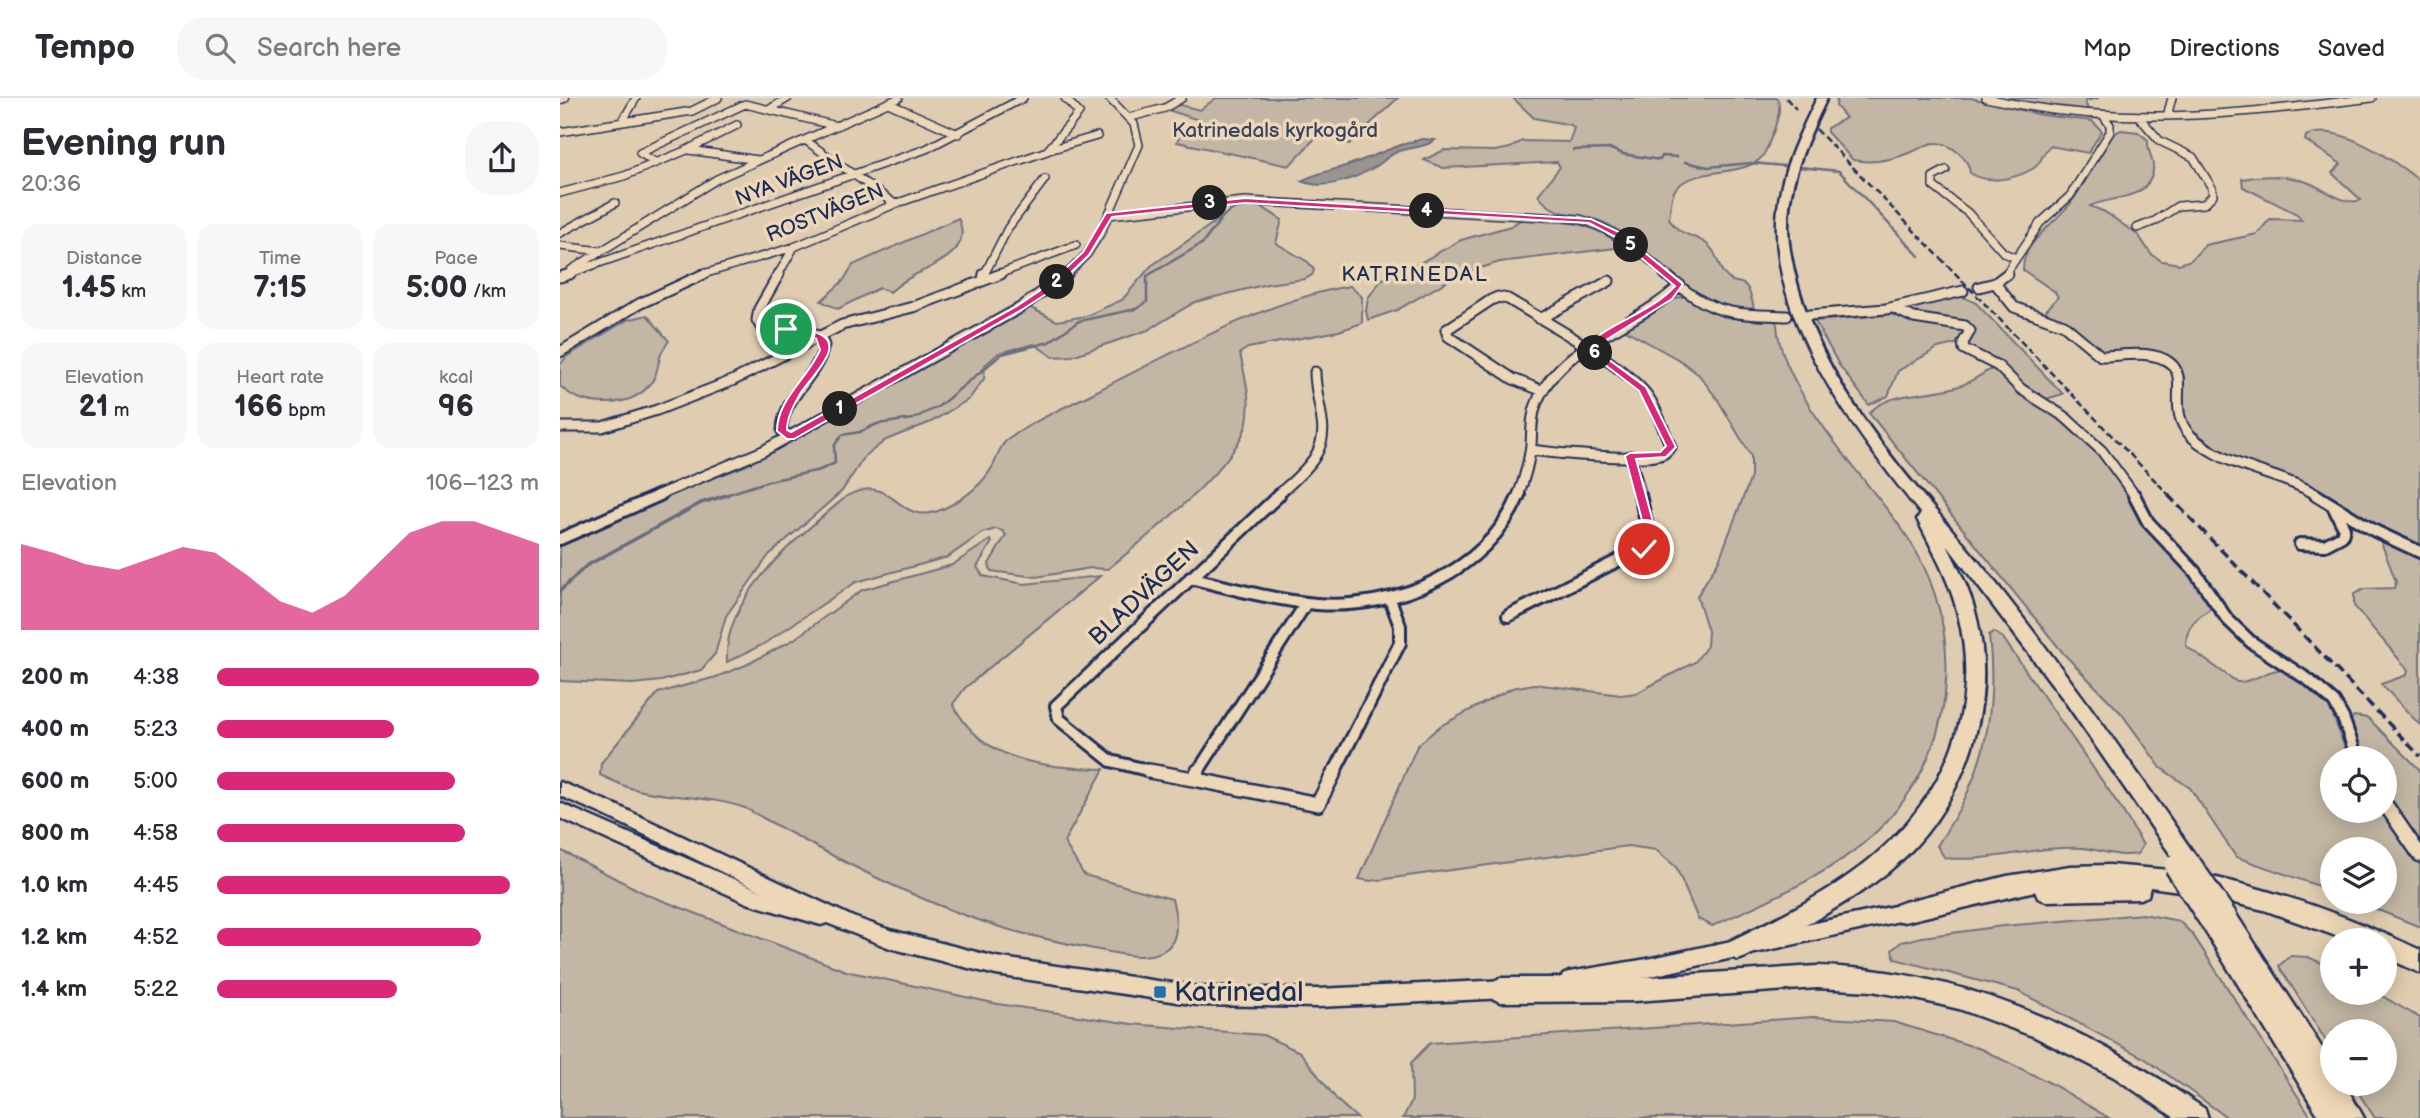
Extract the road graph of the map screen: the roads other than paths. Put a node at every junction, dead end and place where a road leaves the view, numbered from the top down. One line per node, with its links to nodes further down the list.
1 (636, 98): 22 (street)
2 (718, 98): 22 (street)
3 (788, 98): 17 (street)
4 (899, 98): 14 (street)
5 (1023, 98): 26 (street, NYA VÄGEN)
6 (1065, 98): 30 (street)
7 (1109, 98): 19 (street)
8 (1182, 98): 19 (street)
9 (1815, 98): 68 (highway)
10 (1822, 98): 82 (highway)
11 (1986, 98): 21 (street)
12 (2172, 98): 18 (street)
13 (2372, 98): 16 (street)
14 (888, 103): 24 (street); 26 (street)
15 (2273, 103): 16 (street)
16 (2280, 107): 18 (street)
17 (770, 109): 24 (street); 32 (street)
18 (2167, 116): 20 (street)
19 (1131, 117): 39 (street)
20 (2139, 117): 21 (street); 40 (street)
21 (2105, 118): 46 (street)
22 (622, 122): 25 (street)
23 (737, 125): 29 (street)
24 (837, 126): 28 (street)
25 (560, 132)
26 (958, 134): 34 (street, NYA VÄGEN)
27 (1097, 135): 30 (street, ROSTVÄGEN)
28 (805, 140): 31 (street); 34 (street)
29 (687, 150): 31 (street); 32 (street)
30 (1047, 151): 38 (street, ROSTVÄGEN)
31 (758, 160): 45 (street)
32 (655, 162): 36 (street)
33 (1946, 170): 46 (street)
34 (856, 174): 38 (street); 47 (street, NYA VÄGEN)
35 (1045, 179): 48 (street)
36 (560, 193)
37 (615, 204): 41 (street)
38 (895, 204): 44 (street, ROSTVÄGEN)
39 (1109, 215): 51 (street); 64 (street)
40 (2137, 228)
41 (560, 233)
42 (560, 246): 45 (street)
43 (1076, 246): 48 (street)
44 (794, 247): 58 (street); 60 (street, ROSTVÄGEN)
45 (601, 251): 47 (street)
46 (2016, 258): 50 (street)
47 (560, 277)
48 (983, 280): 58 (street)
49 (1608, 281): 57 (street)
50 (1995, 282): 52 (street); 67 (street)
51 (1680, 285): 56 (street); 59 (street)
52 (1979, 288)
53 (1963, 291): 54 (street)
54 (1893, 308): 55 (street); 76 (street)
55 (1809, 315)
56 (1787, 316)
57 (1540, 319): 59 (street); 62 (street)
58 (819, 336): 63 (street); 64 (street)
59 (1587, 348): 62 (street); 66 (street)
60 (560, 352)
61 (1315, 372): 72 (street, BLADVÄGEN)
62 (1542, 391): 65 (street)
63 (560, 427)
64 (790, 436): 69 (street)
65 (1531, 450): 66 (street); 73 (street)
66 (1630, 456): 75 (street)
67 (2332, 505): 70 (street); 71 (street)
68 (1925, 519): 82 (highway); 87 (highway)
69 (560, 539)
70 (2300, 544)
71 (2420, 552)
72 (1190, 578): 74 (street); 77 (street, BLADVÄGEN)
73 (1390, 599): 74 (street); 77 (street)
74 (1305, 604): 77 (street)
75 (1508, 616)
76 (2353, 746)
77 (1193, 779)
78 (560, 789): 84 (main road)
79 (560, 810): 84 (main road)
80 (2397, 821): 81 (street)
81 (2420, 855)
82 (2183, 866): 94 (highway, bridge)
83 (1904, 912): 85 (highway); 86 (highway); 87 (main road)
84 (849, 924): 92 (main road)
85 (2343, 928)
86 (2320, 931)
87 (1738, 949): 92 (main road)
88 (2397, 951): 89 (highway)
89 (2420, 962)
90 (2397, 963): 91 (highway)
91 (2420, 974)
92 (1500, 990): 93 (highway)
93 (2196, 1118)
94 (2347, 1118)

